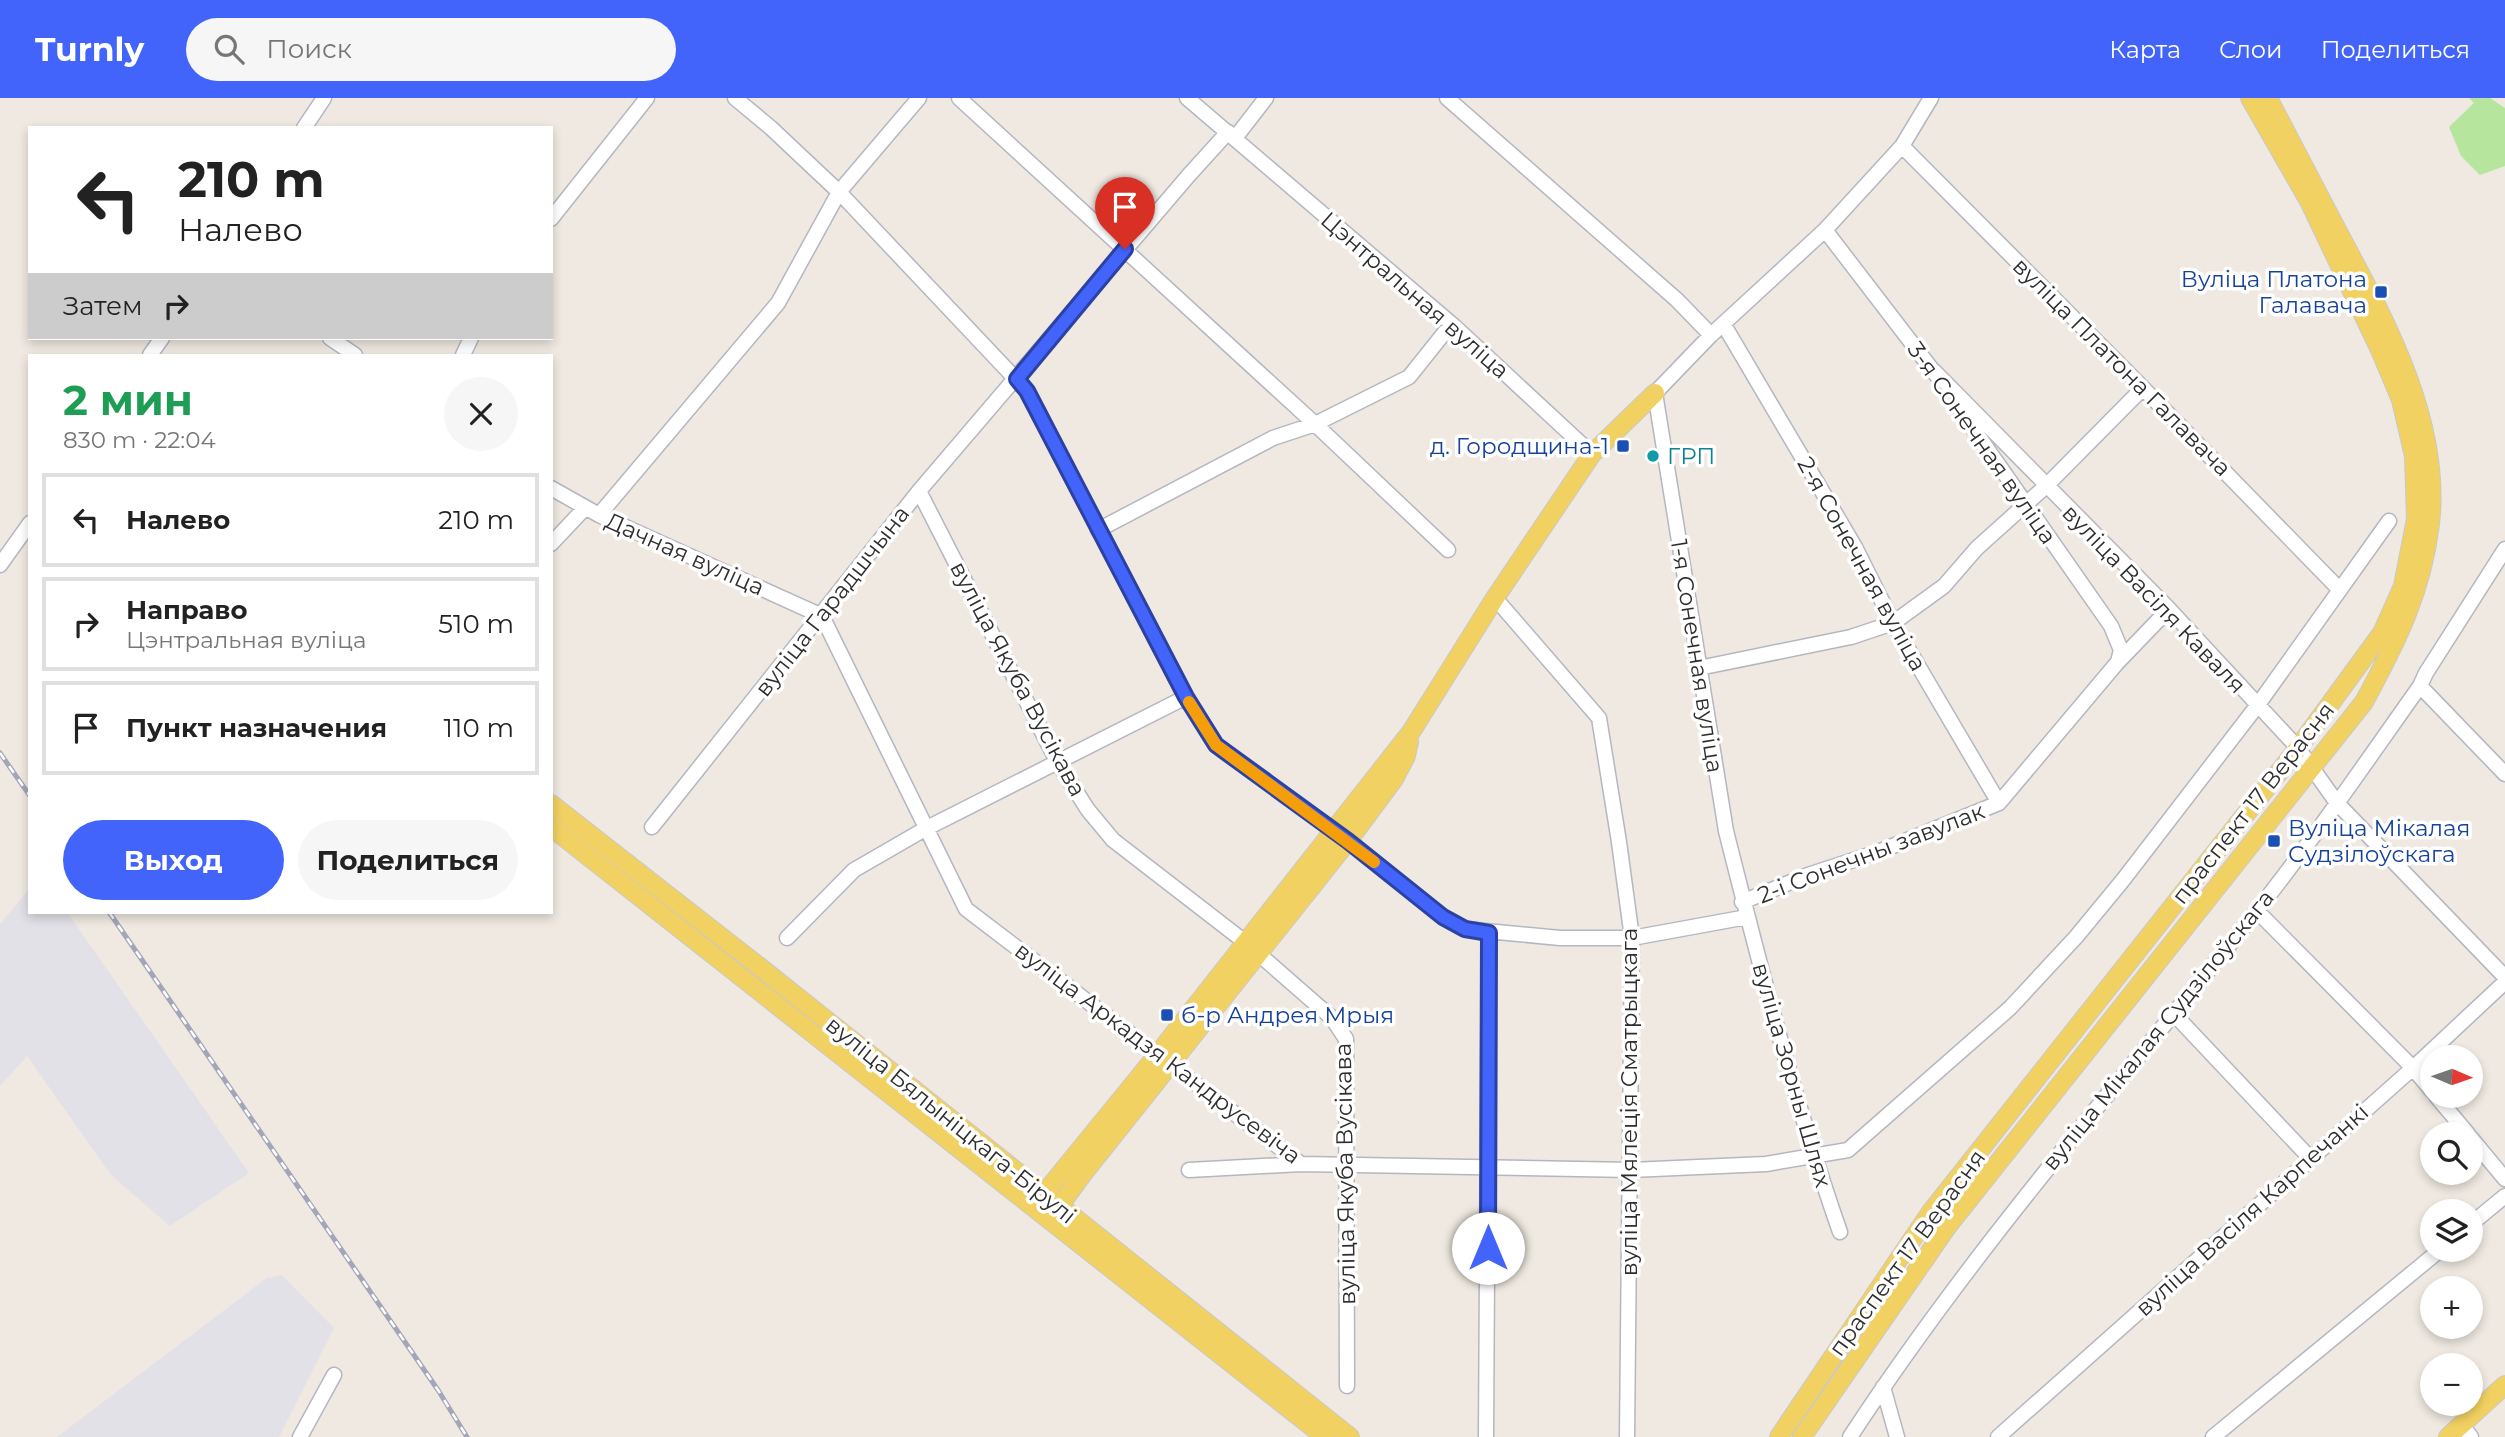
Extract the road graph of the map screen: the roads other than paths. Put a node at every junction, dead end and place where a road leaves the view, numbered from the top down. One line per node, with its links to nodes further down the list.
1 (324, 98): 12 (street)
2 (647, 98): 16 (street)
3 (735, 98): 15 (street)
4 (919, 98): 15 (street)
5 (959, 98): 18 (street)
6 (1187, 98): 13 (street, Цэнтральная вуліца)
7 (1266, 98): 13 (street)
8 (1447, 98): 21 (street)
9 (1931, 98): 14 (street)
10 (2250, 98): 53 (main road, праспект 17 Верасня)
11 (2268, 98): 55 (main road, праспект 17 Верасня)
12 (311, 125)
13 (1231, 135): 18 (street); 20 (street, Цэнтральная вуліца)
14 (1902, 146): 17 (street); 26 (street, вуліца Платона Галавача)
15 (839, 192): 25 (street); 35 (street)
16 (553, 216)
17 (1825, 230): 19 (street); 24 (street, 3-я Сонечная вуліца)
18 (1125, 249): 25 (street); 28 (street)
19 (1724, 325): 21 (street); 47 (street, 2-я Сонечная вуліца)
20 (1454, 326): 28 (street); 29 (street, Цэнтральная вуліца)
21 (1711, 335): 27 (street)
22 (333, 340): 23 (street)
23 (354, 354)
24 (1933, 370): 30 (street, вуліца Васіля Каваля); 33 (street, 3-я Сонечная вуліца)
25 (1017, 379): 32 (street, вуліца Гарадшчына); 38 (street)
26 (2143, 388): 30 (street); 43 (street, вуліца Платона Галавача)
27 (1655, 393): 29 (main road); 49 (street, 1-я Сонечная вуліца)
28 (1315, 424): 38 (street); 41 (street)
29 (1592, 454): 44 (main road)
30 (2046, 486): 33 (street); 45 (street, вуліца Васіля Каваля)
31 (553, 489): 34 (street, Дачная вуліца)
32 (919, 491): 46 (street, вуліца Гарадшчына); 54 (street, вуліца Якуба Вусікава)
33 (2025, 505): 47 (street); 48 (street, 3-я Сонечная вуліца)
34 (585, 508): 35 (street, Дачная вуліца); 39 (street)
35 (599, 515): 46 (street, Дачная вуліца)
36 (2389, 522): 43 (street)
37 (28, 526): 42 (street)
38 (1098, 530): 51 (street)
39 (553, 542)
40 (2505, 549): 50 (street, вуліца Мікалая Судзілоўскага)
41 (1448, 550)
42 (0, 565)
43 (2340, 590): 52 (street)
44 (1495, 598): 63 (main road); 69 (street, вуліца Мялеція Сматрыцкага)
45 (2169, 609): 48 (street); 52 (street, вуліца Васіля Каваля)
46 (822, 615): 60 (street, вуліца Гарадшчына); 62 (street, вуліца Аркадзя Кандрусевіча)
47 (1893, 623): 49 (street); 57 (street, 2-я Сонечная вуліца)
48 (2117, 663): 57 (street)
49 (1699, 668): 64 (street, 1-я Сонечная вуліца)
50 (2420, 687): 56 (street); 58 (street, вуліца Мікалая Судзілоўскага)
51 (1186, 697): 54 (street); 63 (street)
52 (2257, 706): 53 (street, вуліца Васіля Каваля); 80 (street)
53 (2298, 748): 55 (street, вуліца Васіля Каваля); 104 (main road, праспект 17 Верасня)
54 (1058, 762): 62 (street); 70 (street, вуліца Якуба Вусікава)
55 (2313, 769): 58 (street, вуліца Васіля Каваля); 105 (main road, праспект 17 Верасня)
56 (2505, 774)
57 (1999, 803): 64 (street, 2-і Сонечны завулак)
58 (2337, 803): 65 (street, вуліца Мікалая Судзілоўскага); 71 (street, вуліца Васіля Каваля)
59 (553, 806): 89 (main road, вуліца Бялыніцкага-Бірулі)
60 (652, 827)
61 (553, 829): 89 (main road, вуліца Бялыніцкага-Бірулі)
62 (925, 829): 68 (street); 74 (street, вуліца Аркадзя Кандрусевіча)
63 (1341, 836): 67 (street); 70 (main road)
64 (1742, 902): 66 (street, 1-я Сонечная вуліца)
65 (2257, 911): 73 (street, вуліца Мікалая Судзілоўскага); 75 (street)
66 (1747, 918): 69 (street); 80 (street, вуліца Зорны Шлях)
67 (1489, 933): 69 (street); 84 (street)
68 (787, 938)
69 (1632, 938): 86 (street, вуліца Мялеція Сматрыцкага)
70 (1251, 948): 74 (main road); 83 (street, вуліца Якуба Вусікава)
71 (2505, 976)
72 (2505, 982): 75 (street, вуліца Васіля Карпечанкі)
73 (2173, 1013): 81 (street); 97 (street, вуліца Мікалая Судзілоўскага)
74 (1165, 1059): 82 (street, вуліца Аркадзя Кандрусевіча); 89 (main road); 90 (main road)
75 (2413, 1068): 76 (street); 81 (street, вуліца Васіля Карпечанкі)
76 (2420, 1076)
77 (2446, 1108): 78 (street)
78 (2457, 1122)
79 (2483, 1153): 87 (street)
80 (1814, 1157): 86 (street, вуліца Аркадзя Кандрусевіча); 92 (street, вуліца Зорны Шлях)
81 (2310, 1158): 108 (street, вуліца Васіля Карпечанкі)
82 (1301, 1164): 83 (street, вуліца Аркадзя Кандрусевіча); 85 (street)
83 (1348, 1165): 84 (street, вуліца Аркадзя Кандрусевіча); 96 (street, вуліца Якуба Вусікава)
84 (1488, 1167): 86 (street, вуліца Аркадзя Кандрусевіча); 102 (street)
85 (1189, 1170)
86 (1631, 1170): 103 (street, вуліца Мялеція Сматрыцкага)
87 (2505, 1179)
88 (2505, 1196): 91 (street)
89 (1039, 1200): 90 (main road, вуліца Бялыніцкага-Бірулі)
90 (1055, 1213): 100 (main road, вуліца Бялыніцкага-Бірулі); 101 (main road, вуліца Бялыніцкага-Бірулі)
91 (2483, 1214)
92 (1840, 1232)
93 (2425, 1262): 109 (street)
94 (334, 1375): 99 (street)
95 (2505, 1385): 98 (main road)
96 (1348, 1386)
97 (1883, 1387): 106 (street, вуліца Мікалая Судзілоўскага); 107 (street)
98 (2460, 1433)
99 (300, 1437)
100 (1325, 1437)
101 (1350, 1437)
102 (1486, 1437)
103 (1627, 1437)
104 (1779, 1437)
105 (1802, 1437)
106 (1850, 1437)
107 (1897, 1437)
108 (1998, 1437)
109 (2213, 1437)

